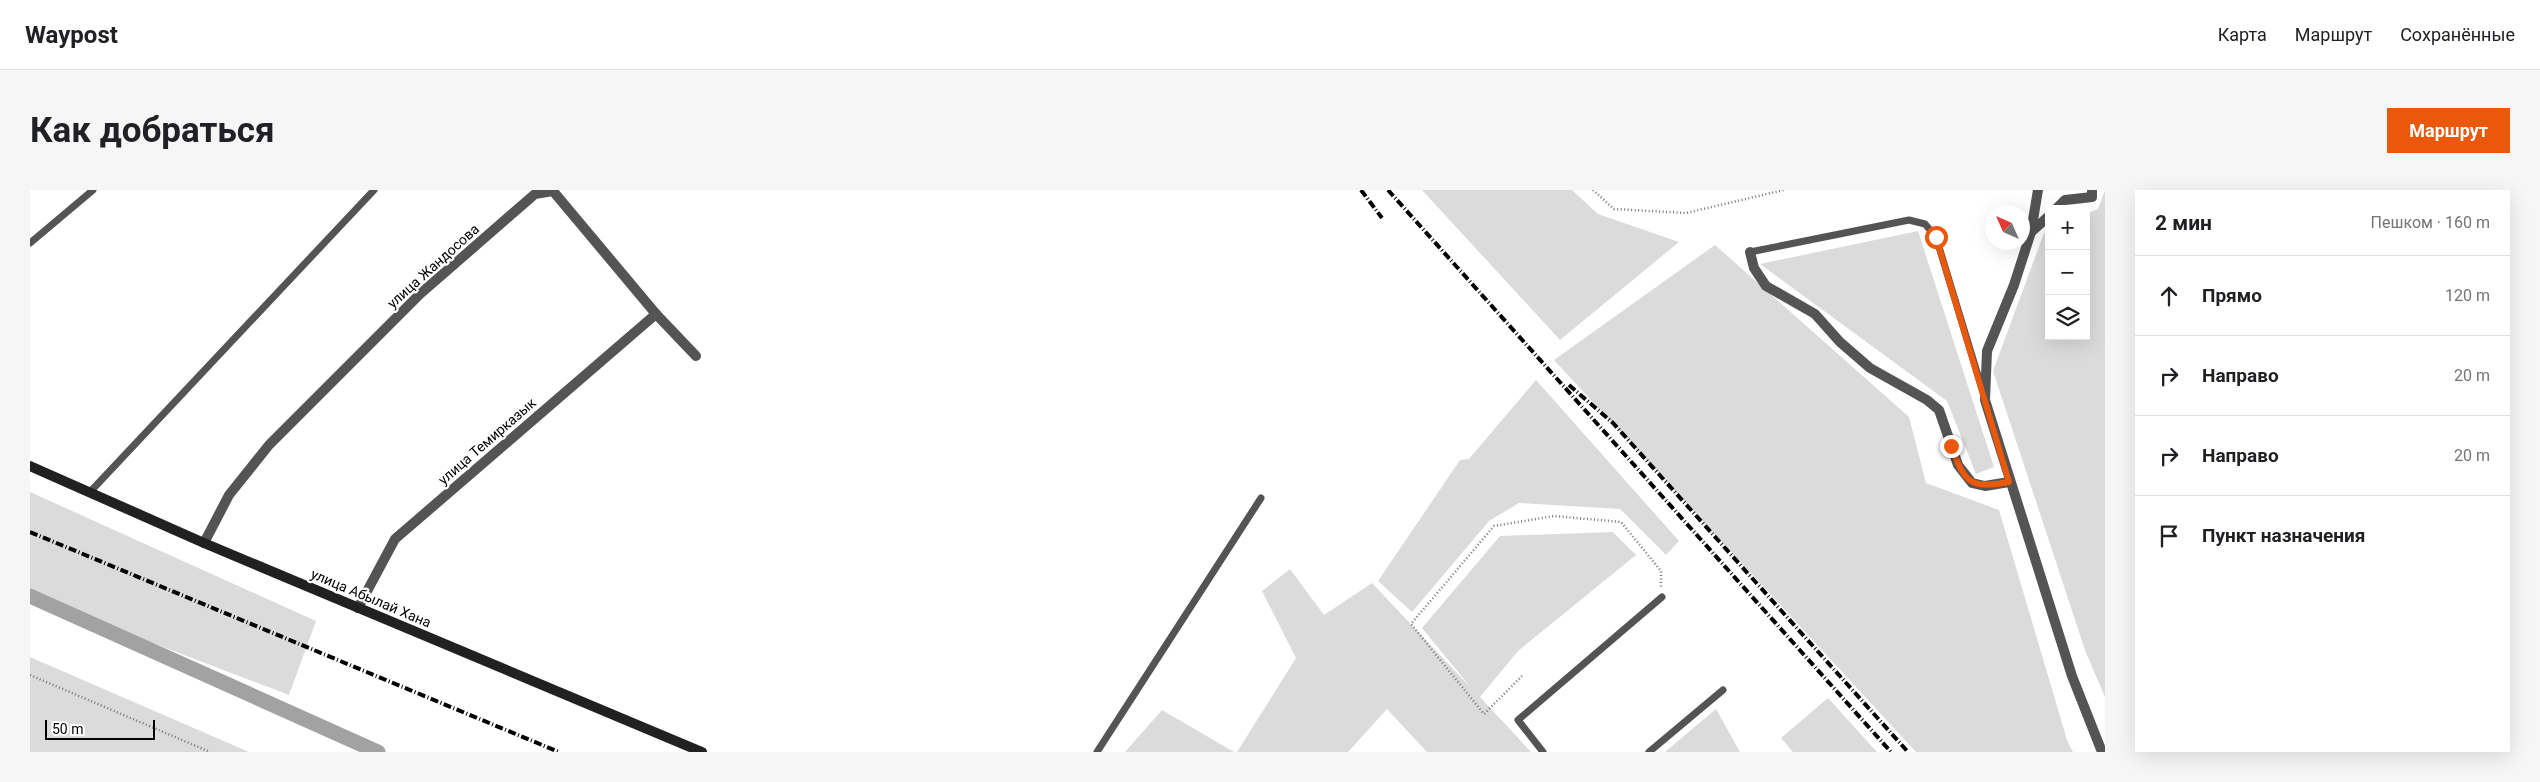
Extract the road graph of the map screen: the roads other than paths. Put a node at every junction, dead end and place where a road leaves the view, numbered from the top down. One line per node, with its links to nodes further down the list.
1 (93, 190): 8 (lane)
2 (374, 190): 15 (lane)
3 (2038, 190): 7 (street)
4 (2092, 190): 5 (street)
5 (2060, 205)
6 (2045, 220): 7 (street)
7 (2031, 232): 12 (street)
8 (30, 243)
9 (1750, 252): 12 (lane); 14 (street)
10 (656, 314): 11 (street, улица Жандосова); 17 (street, улица Жандосова); 19 (street, улица Темирказык)
11 (696, 356)
12 (1985, 400): 14 (street)
13 (30, 466): 15 (main road, улица Абылай Хана)
14 (2009, 482): 25 (street)
15 (90, 492): 17 (main road, улица Абылай Хана)
16 (1262, 498): 22 (lane)
17 (204, 542): 19 (main road, улица Абылай Хана)
18 (1662, 597): 23 (lane)
19 (358, 608): 21 (main road, улица Абылай Хана)
20 (1723, 690): 24 (lane)
21 (702, 752)
22 (1097, 752)
23 (1544, 752)
24 (1649, 752)
25 (2102, 752)

